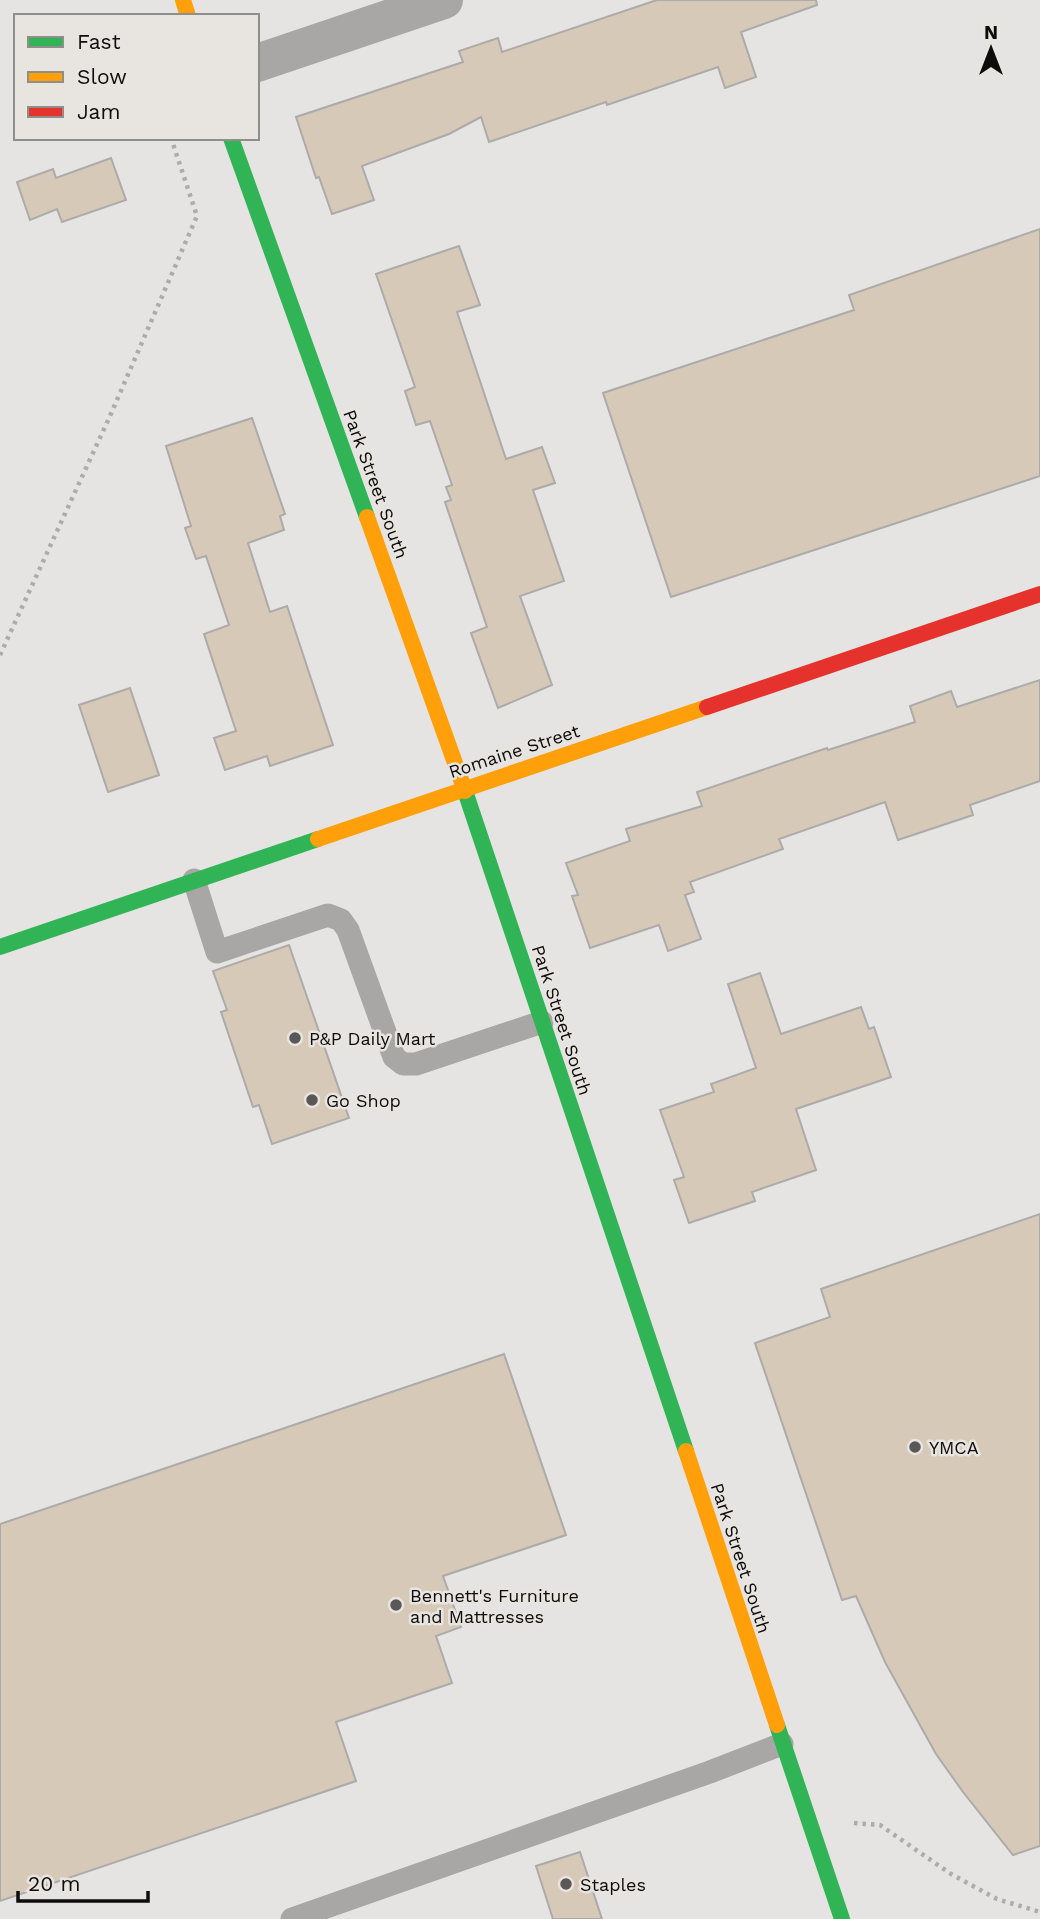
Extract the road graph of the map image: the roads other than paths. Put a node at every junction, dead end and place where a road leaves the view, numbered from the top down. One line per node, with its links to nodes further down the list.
1 (444, 0): 2 (street)
2 (259, 62)
3 (232, 140): 5 (main road, Park Street South)
4 (1040, 594): 5 (main road, Romaine Street)
5 (464, 787): 6 (main road, Romaine Street); 8 (main road, Park Street South)
6 (194, 880): 7 (main road, Romaine Street); 8 (lane)
7 (0, 947)
8 (542, 1022): 9 (main road, Park Street South)
9 (782, 1744): 10 (lane); 11 (main road, Park Street South)
10 (292, 1919)
11 (842, 1919)

